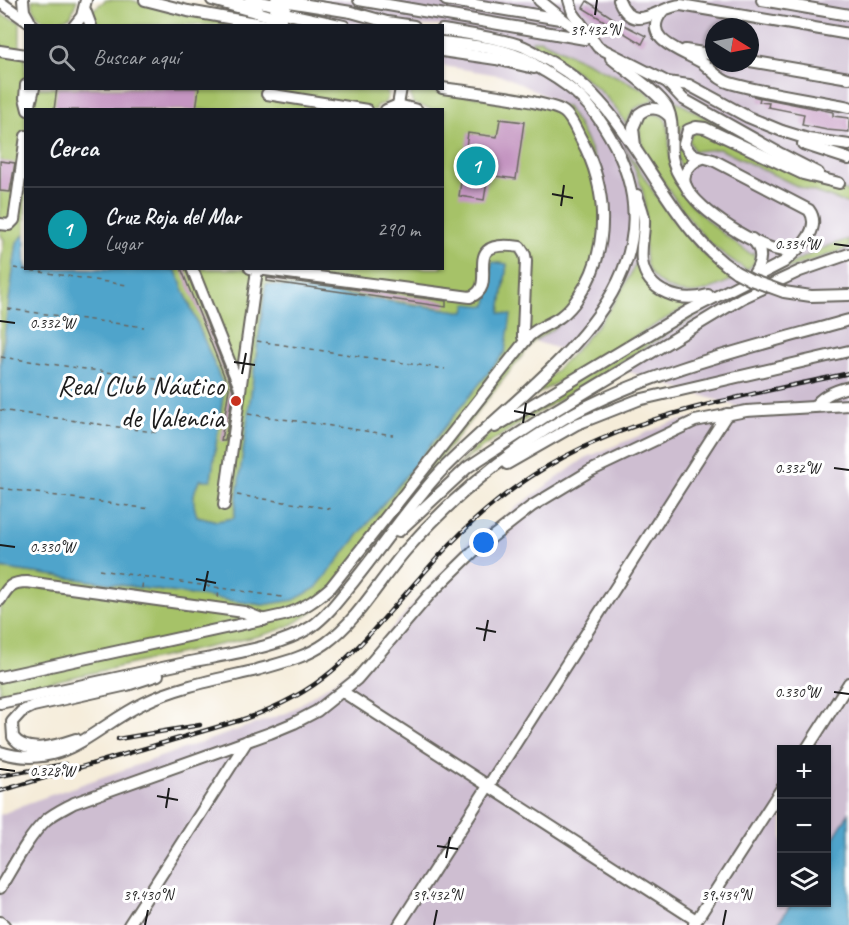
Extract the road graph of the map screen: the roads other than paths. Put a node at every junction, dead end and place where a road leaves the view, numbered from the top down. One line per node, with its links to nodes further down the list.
1 (23, 0): 23 (street)
2 (96, 0): 17 (street)
3 (145, 0): 27 (street)
4 (228, 0): 31 (street)
5 (250, 0): 32 (street)
6 (276, 0): 33 (street)
7 (359, 0): 20 (street)
8 (390, 0): 36 (street)
9 (446, 0): 22 (street)
10 (492, 0): 18 (street)
11 (538, 0): 18 (street)
12 (569, 0): 42 (street)
13 (620, 0): 19 (street)
14 (762, 0): 21 (street)
15 (211, 1): 28 (street); 29 (street); 30 (street)
16 (0, 2): 24 (street)
17 (85, 6): 25 (street); 26 (street)
18 (551, 10): 22 (street)
19 (662, 11): 37 (street); 41 (street)
20 (432, 12): 34 (street); 39 (street)
21 (849, 15)
22 (563, 19): 36 (street)
23 (32, 24)
24 (32, 24)
25 (75, 24)
26 (90, 24)
27 (265, 24)
28 (268, 24)
29 (281, 24)
30 (298, 24)
31 (335, 24)
32 (368, 24)
33 (400, 24)
34 (437, 24)
35 (444, 30): 48 (street)
36 (578, 31): 39 (street)
37 (849, 34)
38 (444, 36): 48 (street)
39 (588, 39): 42 (street)
40 (444, 42): 48 (street)
41 (670, 46): 45 (street); 57 (street)
42 (598, 47): 50 (street); 64 (street)
43 (444, 49): 48 (street)
44 (0, 52): 46 (street)
45 (705, 53)
46 (24, 56)
47 (759, 63): 49 (street)
48 (548, 67): 67 (street); 72 (street)
49 (849, 78)
50 (667, 82): 63 (street); 73 (street)
51 (444, 87): 86 (street)
52 (26, 90): 58 (street)
53 (33, 90): 59 (street)
54 (401, 90): 56 (street)
55 (267, 94): 60 (street)
56 (398, 105): 61 (street); 62 (street)
57 (849, 107)
58 (28, 108)
59 (29, 108)
60 (354, 108)
61 (391, 108)
62 (409, 108)
63 (748, 117): 65 (street); 66 (street)
64 (671, 119): 67 (street); 74 (street)
65 (803, 144): 68 (street); 70 (street)
66 (849, 145)
67 (637, 152): 84 (street, bridge)
68 (849, 152)
69 (703, 158): 73 (street); 74 (street); 77 (street)
70 (849, 159)
71 (24, 163): 75 (street)
72 (624, 164): 83 (street); 95 (street)
73 (844, 184)
74 (686, 186): 76 (street)
75 (0, 224)
76 (752, 239): 77 (street); 82 (street)
77 (803, 244): 82 (street)
78 (849, 254): 98 (street)
79 (193, 270): 88 (street)
80 (253, 270): 89 (street)
81 (261, 270): 86 (street)
82 (751, 278): 83 (street)
83 (731, 288): 95 (street)
84 (849, 295)
85 (849, 320): 96 (street)
86 (526, 340): 100 (street)
87 (849, 351): 96 (street)
88 (226, 353): 89 (street); 91 (street)
89 (246, 353): 91 (street)
90 (849, 387): 92 (street)
91 (240, 388): 97 (street)
92 (815, 404): 93 (street); 94 (street)
93 (849, 405)
94 (727, 414): 104 (street); 110 (street)
95 (477, 438): 98 (street)
96 (476, 483): 106 (street)
97 (224, 505)
98 (381, 548): 101 (street)
99 (0, 600): 100 (street)
100 (264, 620): 102 (street)
101 (216, 657): 105 (street); 106 (street)
102 (3, 674)
103 (849, 683): 108 (street)
104 (343, 692): 107 (street); 110 (street)
105 (0, 703)
106 (96, 734): 109 (street)
107 (248, 741): 112 (street); 116 (street)
108 (809, 745)
109 (0, 752)
110 (489, 785): 114 (street); 117 (street)
111 (777, 796): 114 (street)
112 (0, 888)
113 (0, 922): 115 (street)
114 (695, 922)
115 (4, 925)
116 (129, 925)
117 (399, 925)

